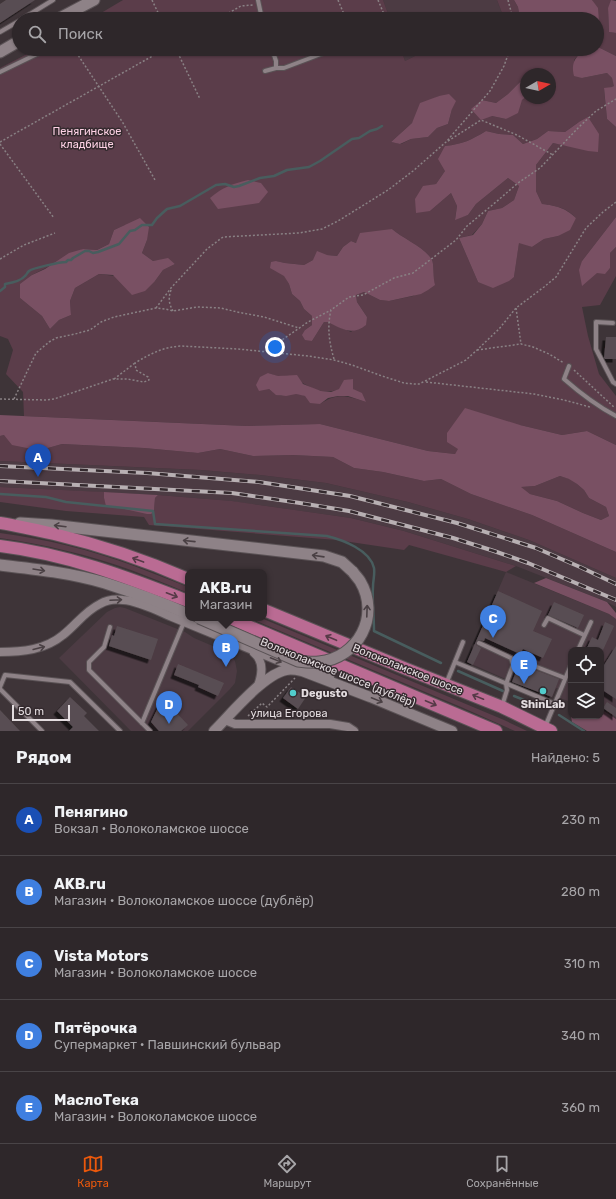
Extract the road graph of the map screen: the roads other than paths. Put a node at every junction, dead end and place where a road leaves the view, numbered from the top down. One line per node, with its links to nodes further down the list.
1 (53, 0): 4 (lane)
2 (94, 0): 5 (main road)
3 (259, 2): 6 (lane)
4 (33, 12)
5 (71, 12)
6 (261, 12)
7 (12, 25): 8 (lane)
8 (0, 32)
9 (12, 45): 10 (main road)
10 (0, 52)
11 (31, 56): 16 (lane)
12 (274, 56): 14 (lane)
13 (316, 56): 14 (lane)
14 (276, 68): 15 (lane)
15 (265, 71)
16 (0, 72)
17 (613, 323): 19 (lane)
18 (570, 366): 20 (lane)
19 (616, 384)
20 (616, 416)
21 (0, 522): 24 (main road, one-way to 21); 31 (main road, one-way to 21, bridge)
22 (0, 546): 25 (main road, one-way to 25)
23 (0, 565): 27 (main road, one-way to 27)
24 (185, 578)
25 (185, 600)
26 (267, 611): 48 (main road, Волоколамское шоссе, one-way to 26)
27 (185, 618)
28 (185, 618): 42 (street, Волоколамское шоссе (дублёр), one-way to 28)
29 (185, 620): 56 (lane)
30 (192, 621): 41 (street, Волоколамское шоссе (дублёр))
31 (206, 621)
32 (235, 621): 37 (main road, Волоколамское шоссе)
33 (591, 622): 36 (lane)
34 (544, 625): 36 (lane)
35 (110, 627): 56 (lane)
36 (584, 635): 40 (lane)
37 (278, 639): 50 (street); 64 (main road, Волоколамское шоссе, one-way to 64)
38 (464, 642): 43 (lane)
39 (479, 643): 49 (lane)
40 (579, 647)
41 (250, 650): 46 (street, Волоколамское шоссе (дублёр), one-way to 46); 52 (street)
42 (0, 652)
43 (455, 662): 48 (lane); 49 (lane)
44 (529, 664): 47 (lane)
45 (568, 672): 47 (lane)
46 (300, 673): 50 (street, Волоколамское шоссе (дублёр)); 52 (street)
47 (565, 678): 53 (lane)
48 (446, 684): 54 (main road, Волоколамское шоссе, one-way to 48)
49 (506, 684): 53 (lane); 54 (lane)
50 (340, 686): 63 (street, Волоколамское шоссе (дублёр), one-way to 63)
51 (0, 688): 58 (lane); 59 (lane)
52 (257, 688): 55 (street)
53 (555, 704): 57 (lane)
54 (502, 707): 57 (main road, Волоколамское шоссе)
55 (225, 720): 61 (street); 62 (street, улица Егорова)
56 (142, 723): 60 (lane)
57 (548, 729)
58 (42, 731)
59 (120, 731)
60 (150, 731)
61 (214, 731)
62 (354, 731)
63 (452, 731)
64 (496, 731)

